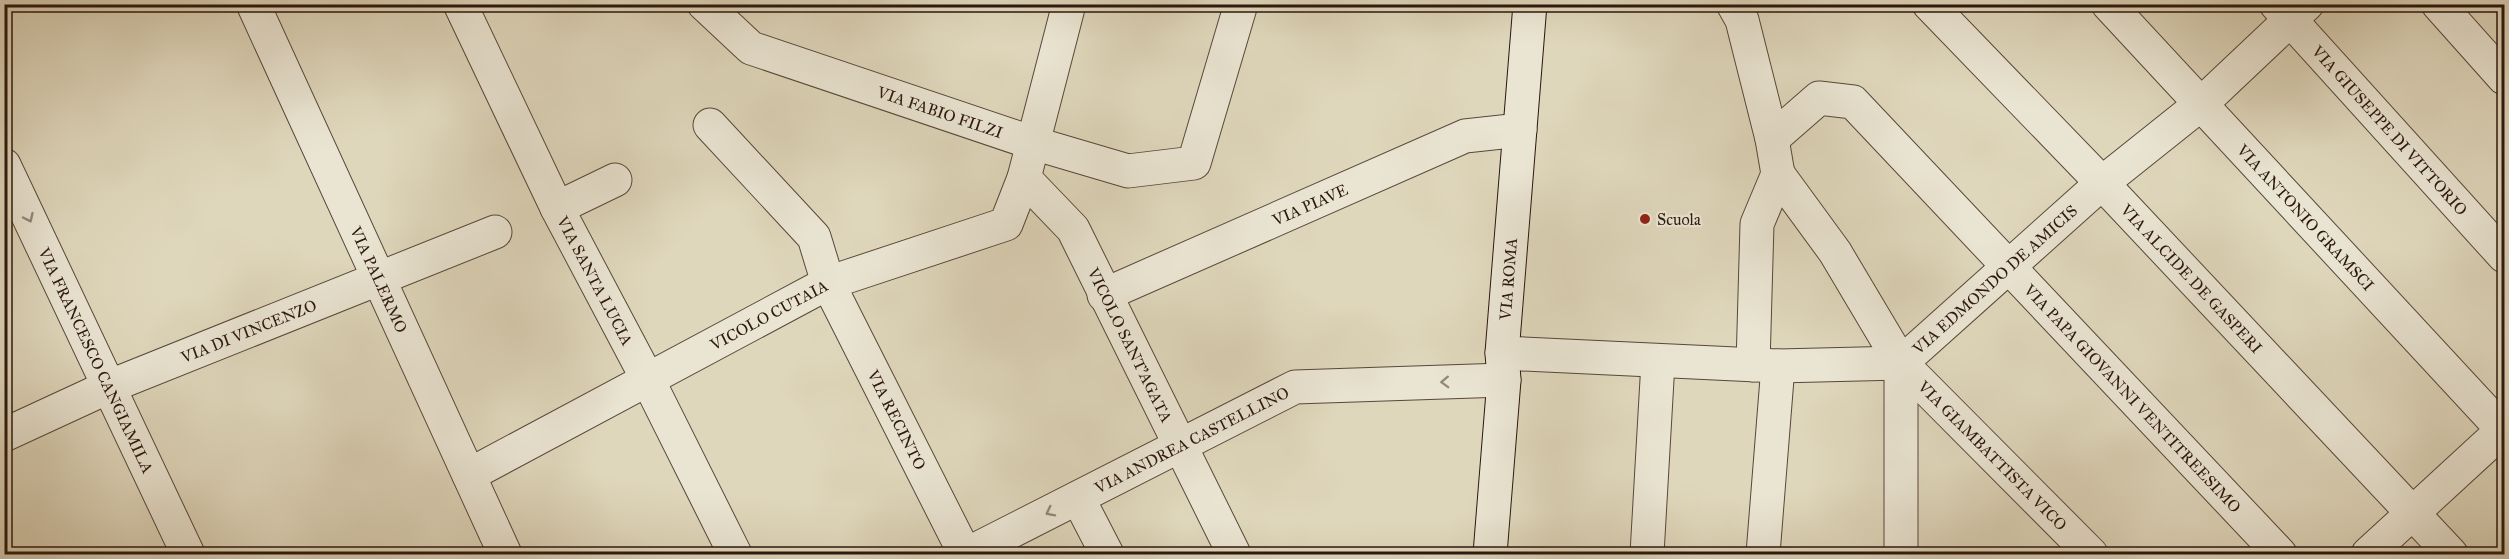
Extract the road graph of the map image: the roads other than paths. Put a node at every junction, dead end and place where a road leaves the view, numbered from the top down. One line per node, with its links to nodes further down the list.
1 (253, 4): 27 (street, VIA PALERMO)
2 (460, 4): 23 (street, VIA SANTA LUCIA)
3 (704, 4): 17 (street, VIA FABIO FILZI)
4 (1069, 4): 17 (street, VICOLO CUTAIA)
5 (1241, 4): 17 (street, VIA FABIO FILZI)
6 (1530, 4): 15 (street, VIA ROMA)
7 (1733, 4): 16 (street, VIA GIAMBATTISTA VICO)
8 (1929, 4): 22 (street, VIA ALCIDE DE GASPERI)
9 (2108, 4): 13 (street, VIA ANTONIO GRAMSCI)
10 (2438, 4): 12 (street)
11 (2291, 10): 13 (street, VIA EDMONDO DE AMICIS); 25 (street, VIA GIUSEPPE DI VITTORIO)
12 (2505, 78)
13 (2201, 104): 22 (street, VIA EDMONDO DE AMICIS); 36 (street, VIA ANTONIO GRAMSCI)
14 (710, 125): 28 (street, VIA RECINTO)
15 (1520, 130): 29 (street, VIA PIAVE); 33 (street, VIA ROMA)
16 (1772, 139): 19 (street, VIA GIAMBATTISTA VICO); 26 (street, VIA PAPA GIOVANNI VENTITREESIMO)
17 (1033, 143): 20 (street, VICOLO CUTAIA)
18 (4, 165): 35 (street, VIA FRANCESCO CANGIAMILA, one-way to 35)
19 (1778, 174): 31 (street, VIA GIAMBATTISTA VICO); 32 (street)
20 (1024, 178): 28 (street, VICOLO CUTAIA); 29 (street, VICOLO SANT'AGATA)
21 (615, 180): 23 (street)
22 (2102, 183): 26 (street, VIA EDMONDO DE AMICIS); 41 (street, VIA ALCIDE DE GASPERI)
23 (557, 208): 34 (street, VIA SANTA LUCIA)
24 (495, 232): 27 (street, VIA DI VINCENZO)
25 (2505, 256)
26 (2008, 266): 31 (street, VIA EDMONDO DE AMICIS); 53 (street, VIA PAPA GIOVANNI VENTITREESIMO)
27 (377, 277): 35 (street, VIA DI VINCENZO); 39 (street, VIA PALERMO)
28 (828, 283): 34 (street, VICOLO CUTAIA); 46 (street, VIA RECINTO)
29 (1104, 296): 38 (street, VICOLO SANT'AGATA)
30 (1658, 362): 32 (street, VIA EDMONDO DE AMICIS); 33 (street, VIA EDMONDO DE AMICIS); 50 (street)
31 (1900, 363): 32 (street, VIA EDMONDO DE AMICIS); 42 (street); 52 (street, VIA GIAMBATTISTA VICO)
32 (1765, 366): 51 (street)
33 (1503, 367): 38 (street, VIA ANDREA CASTELLINO, one-way to 38); 49 (street, VIA ROMA)
34 (648, 380): 39 (street, VICOLO CUTAIA); 45 (street, VIA SANTA LUCIA)
35 (108, 387): 37 (street, VIA DI VINCENZO); 43 (street, VIA FRANCESCO CANGIAMILA)
36 (2504, 430): 41 (street)
37 (4, 435)
38 (1180, 446): 40 (street, VIA ANDREA CASTELLINO); 48 (street, VICOLO SANT'AGATA)
39 (469, 475): 44 (street, VIA PALERMO)
40 (1078, 498): 46 (street, VIA ANDREA CASTELLINO, one-way to 46); 47 (street)
41 (2412, 514): 54 (street); 55 (street, VIA ALCIDE DE GASPERI)
42 (1908, 548)
43 (188, 555)
44 (505, 555)
45 (735, 555)
46 (966, 555)
47 (1107, 555)
48 (1234, 555)
49 (1490, 555)
50 (1647, 555)
51 (1763, 555)
52 (2091, 555)
53 (2280, 555)
54 (2368, 555)
55 (2451, 555)

